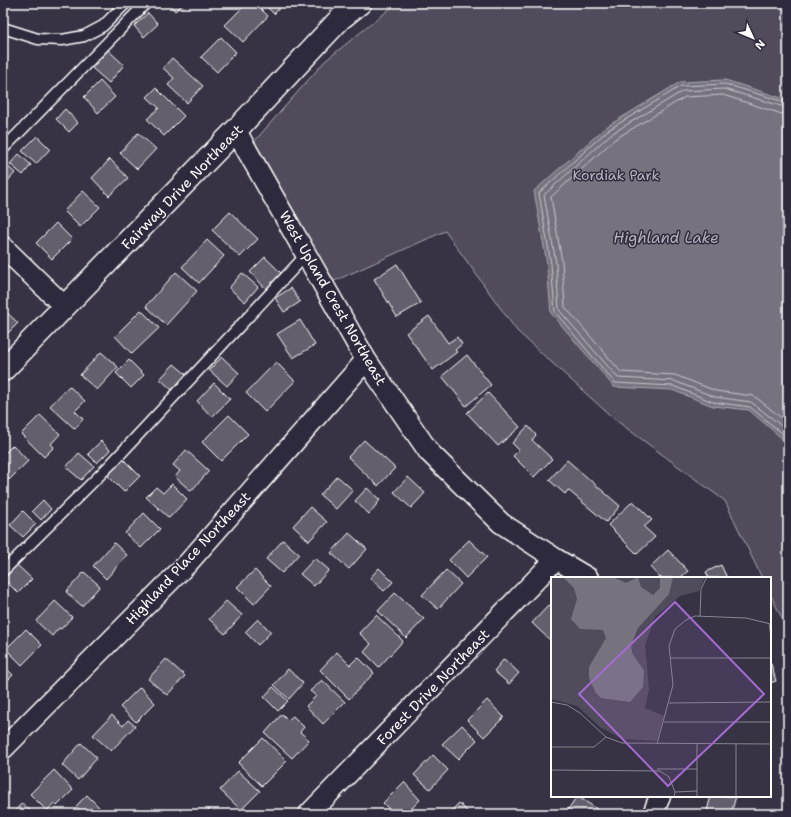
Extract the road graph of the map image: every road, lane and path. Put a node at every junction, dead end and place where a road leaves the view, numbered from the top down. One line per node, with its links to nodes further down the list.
1 (126, 3): 4 (lane)
2 (146, 3): 6 (lane)
3 (360, 3): 5 (street, Fairway Drive Northeast)
4 (3, 28)
5 (236, 131): 8 (street, West Upland Crest Northeast); 9 (street, Fairway Drive Northeast)
6 (3, 149)
7 (3, 247): 9 (street)
8 (306, 255): 10 (street, West Upland Crest Northeast); 13 (lane)
9 (65, 307): 11 (street, Fairway Drive Northeast)
10 (366, 360): 12 (street, West Upland Crest Northeast); 15 (street, Highland Place Northeast)
11 (3, 370)
12 (556, 560): 14 (street, West Upland Crest Northeast); 17 (street, Forest Drive Northeast)
13 (3, 571)
14 (586, 577)
15 (3, 749)
16 (660, 797): 18 (street)
17 (309, 814)
18 (653, 814)

